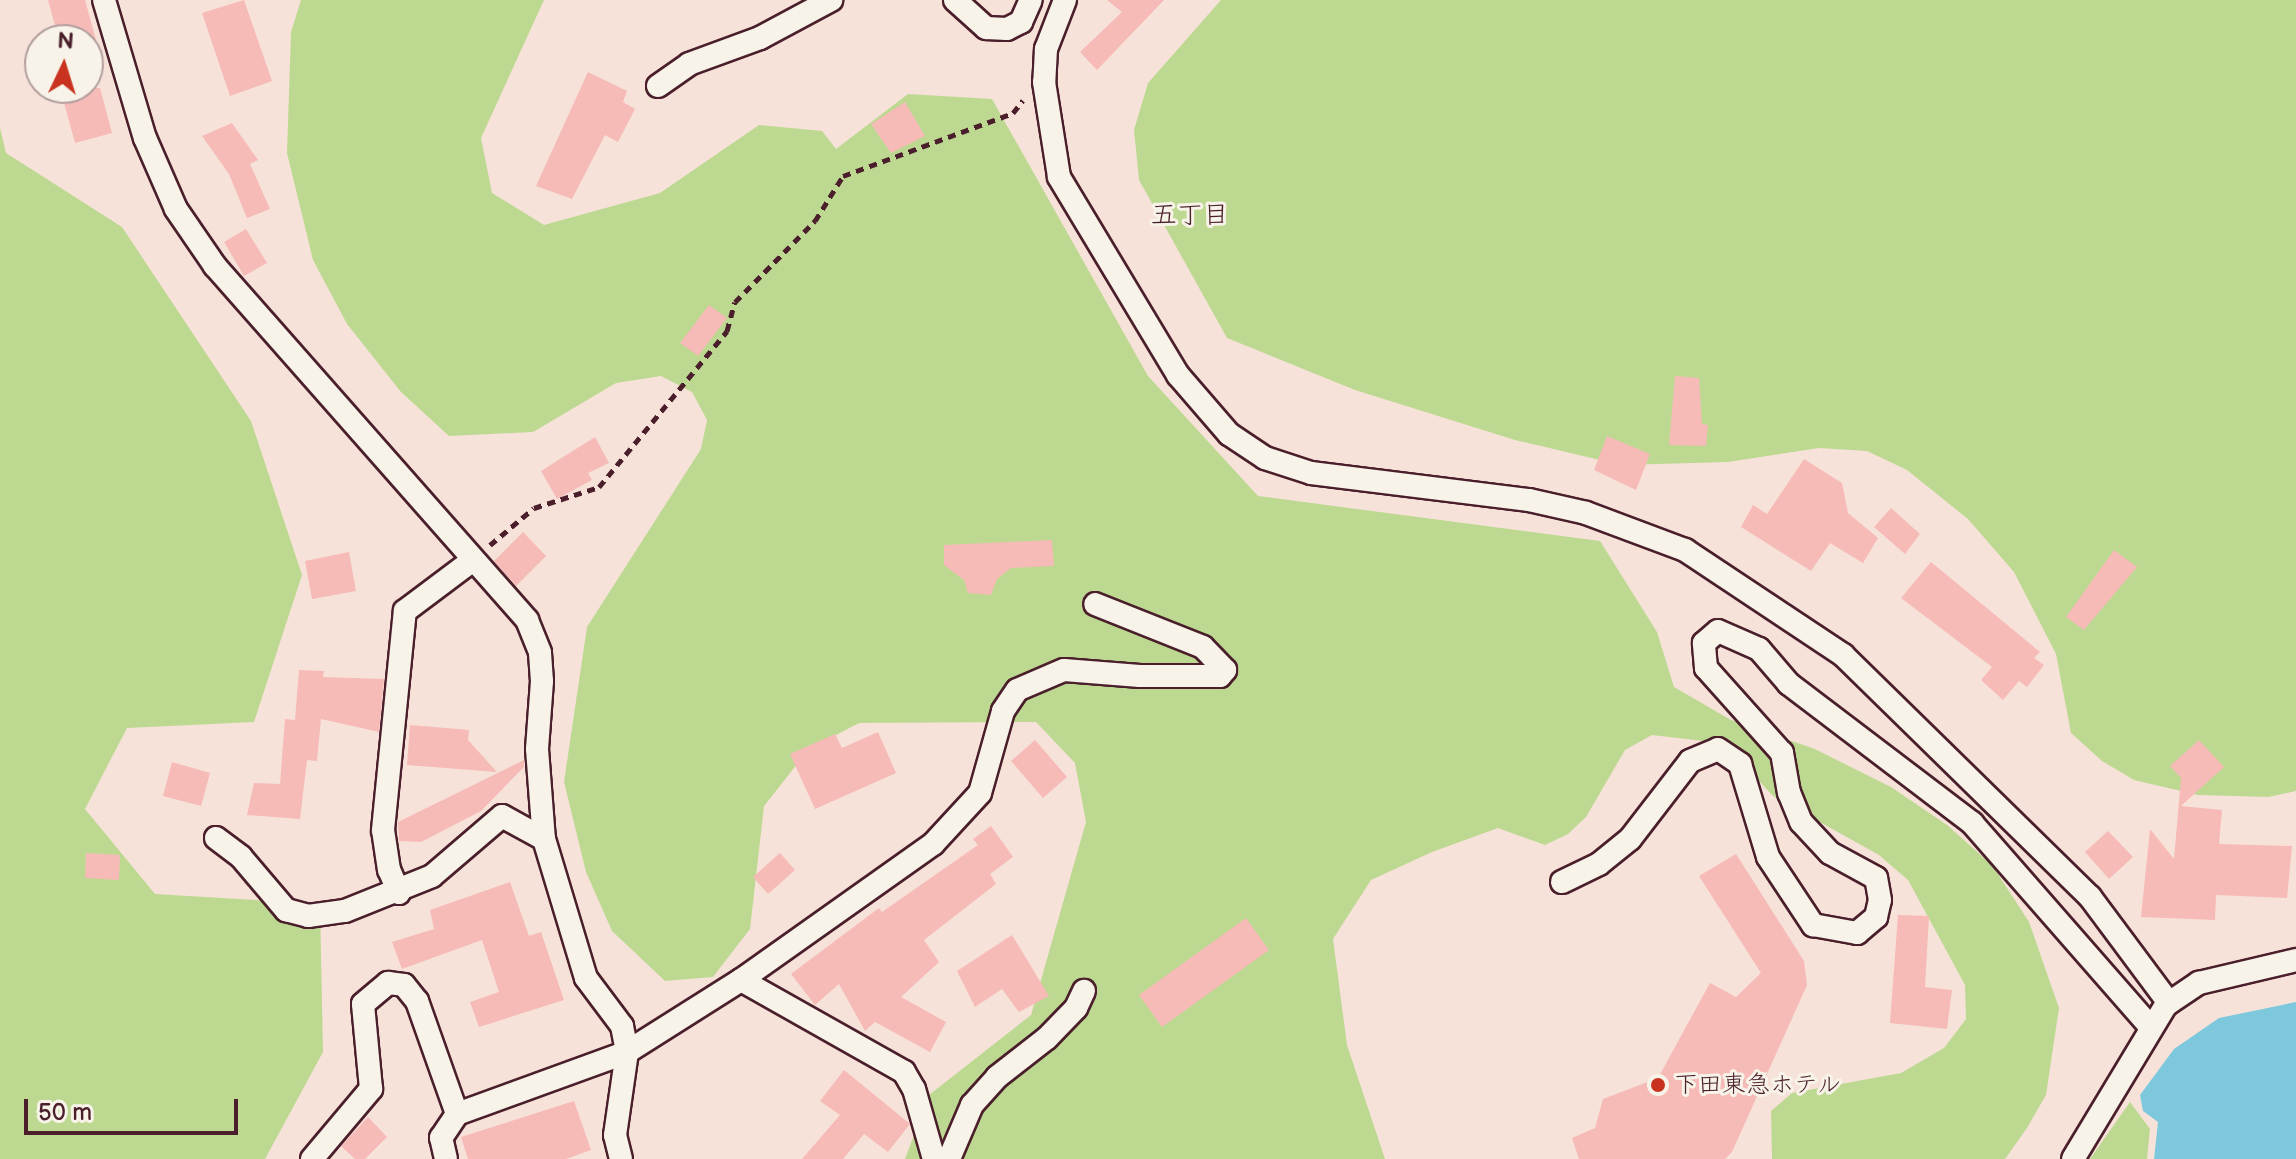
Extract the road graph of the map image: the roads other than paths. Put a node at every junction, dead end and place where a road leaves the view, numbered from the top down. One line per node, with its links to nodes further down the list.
1 (104, 0): 7 (street)
2 (831, 0): 6 (street)
3 (955, 0): 4 (street)
4 (1031, 0)
5 (1065, 0): 16 (street)
6 (658, 86)
7 (473, 560): 10 (street); 12 (street)
8 (1095, 604): 14 (street)
9 (216, 838): 12 (street)
10 (544, 839): 12 (street); 18 (street)
11 (1562, 882): 17 (street)
12 (399, 893)
13 (2296, 960): 16 (street)
14 (741, 980): 18 (street); 23 (street)
15 (1084, 991): 24 (street)
16 (2169, 1003): 17 (street)
17 (2150, 1026): 25 (street)
18 (627, 1052): 19 (street); 22 (street)
19 (457, 1114): 20 (street); 21 (street)
20 (312, 1159)
21 (446, 1159)
22 (621, 1159)
23 (934, 1159)
24 (949, 1159)
25 (2073, 1159)

